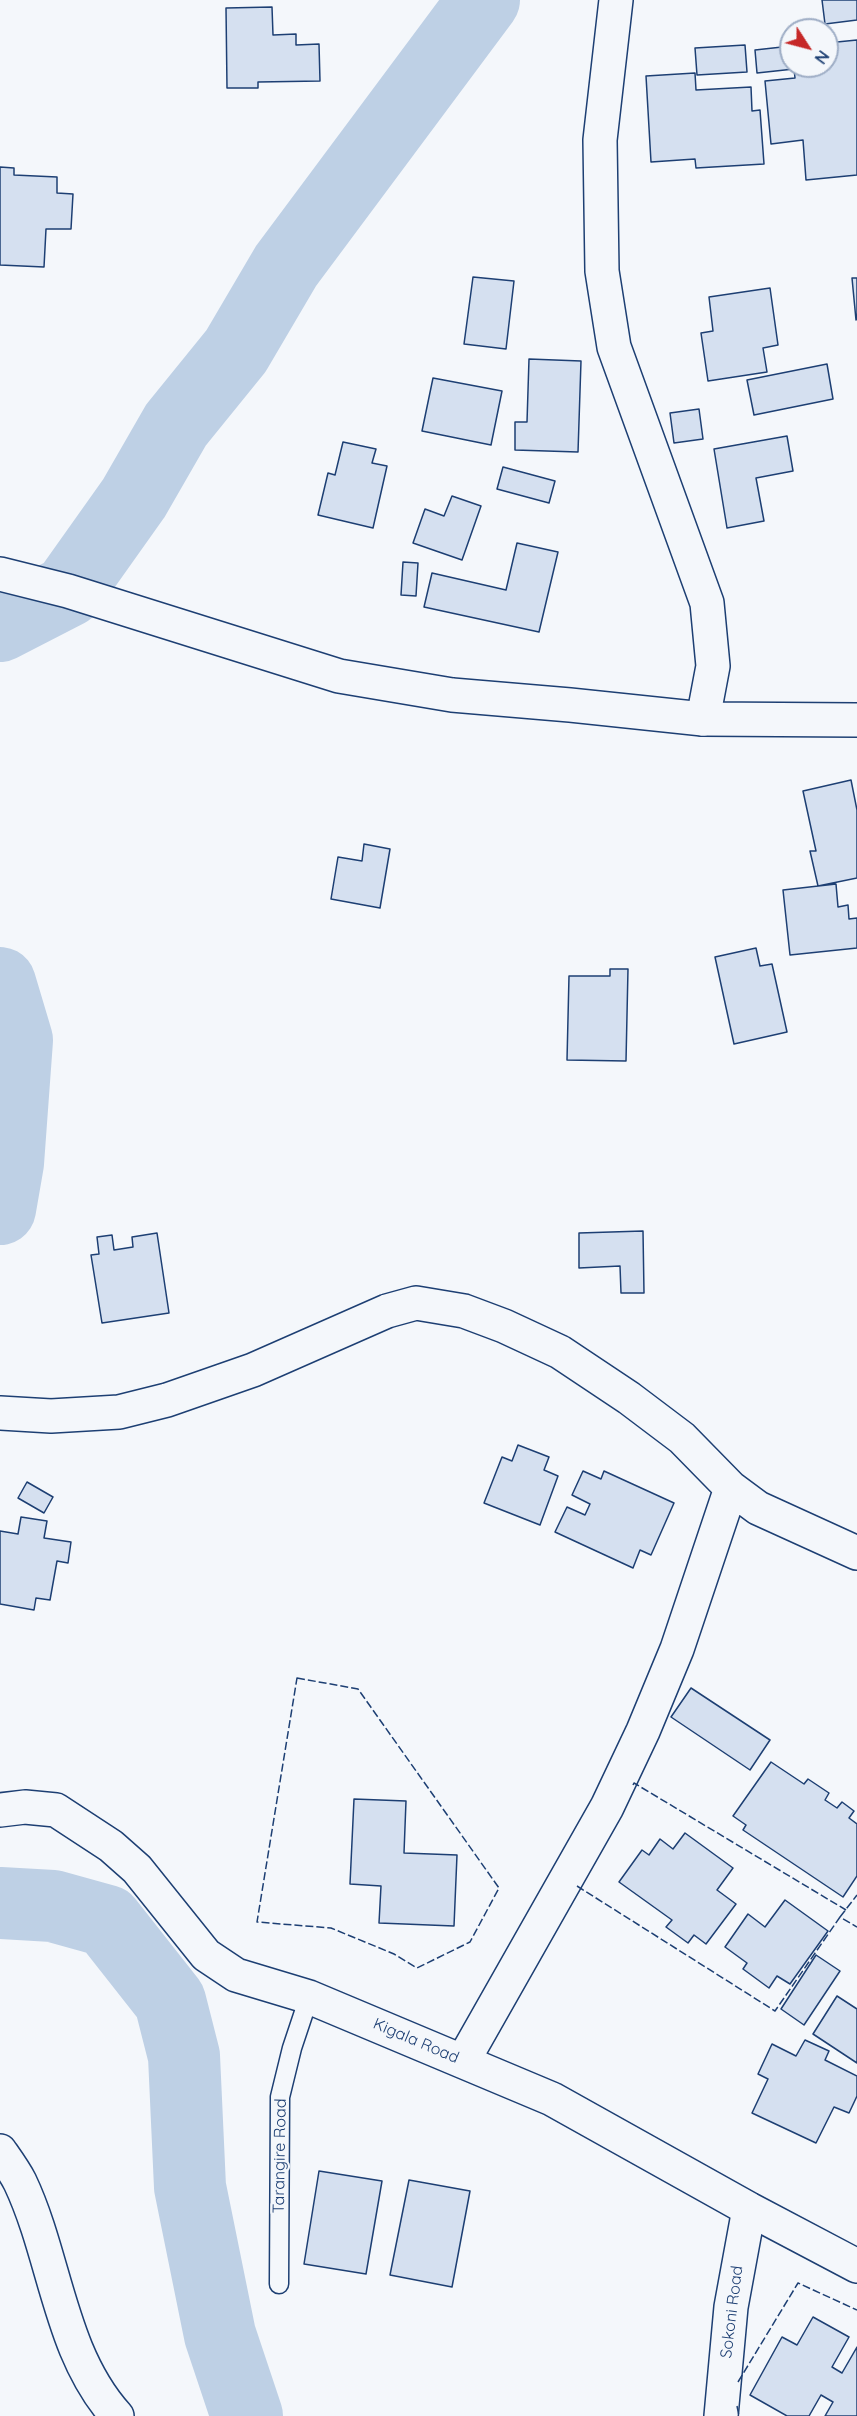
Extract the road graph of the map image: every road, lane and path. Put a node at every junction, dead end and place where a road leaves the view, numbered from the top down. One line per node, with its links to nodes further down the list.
1 (616, 0): 3 (street)
2 (0, 574): 3 (street)
3 (703, 719): 4 (street)
4 (857, 720)
5 (0, 1413): 6 (street)
6 (731, 1488): 7 (street); 10 (street)
7 (857, 1553)
8 (0, 1810): 9 (street, Kigala Road)
9 (309, 1996): 10 (street, Kigala Road); 14 (lane, Tarangire Road)
10 (463, 2061): 12 (street, Kigala Road)
11 (0, 2151): 15 (street)
12 (748, 2209): 13 (street, Kigala Road); 16 (street, Sokoni Road)
13 (857, 2266)
14 (279, 2284)
15 (117, 2416)
16 (721, 2416)

